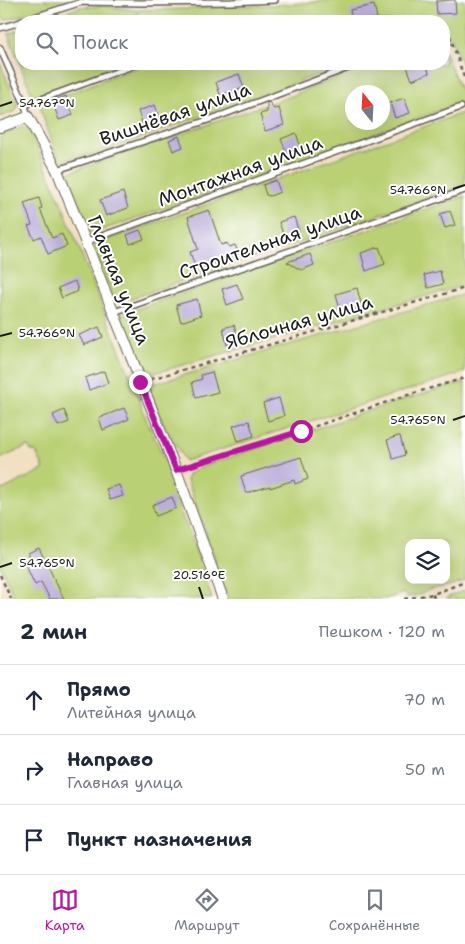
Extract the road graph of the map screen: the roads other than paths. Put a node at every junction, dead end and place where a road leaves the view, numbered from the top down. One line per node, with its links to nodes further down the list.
1 (275, 0): 2 (lane)
2 (41, 15)
3 (15, 23): 4 (lane)
4 (0, 28)
5 (0, 48): 8 (lane)
6 (121, 70): 8 (lane)
7 (344, 70): 12 (lane, Вишнёвая улица)
8 (25, 105): 10 (lane)
9 (461, 107): 14 (lane, Монтажная улица)
10 (28, 117): 11 (street); 12 (street, Главная улица)
11 (0, 127)
12 (56, 170): 14 (street, Главная улица)
13 (465, 190): 15 (lane, Строительная улица)
14 (85, 242): 15 (street, Главная улица)
15 (114, 312): 16 (street, Главная улица)
16 (222, 599)

